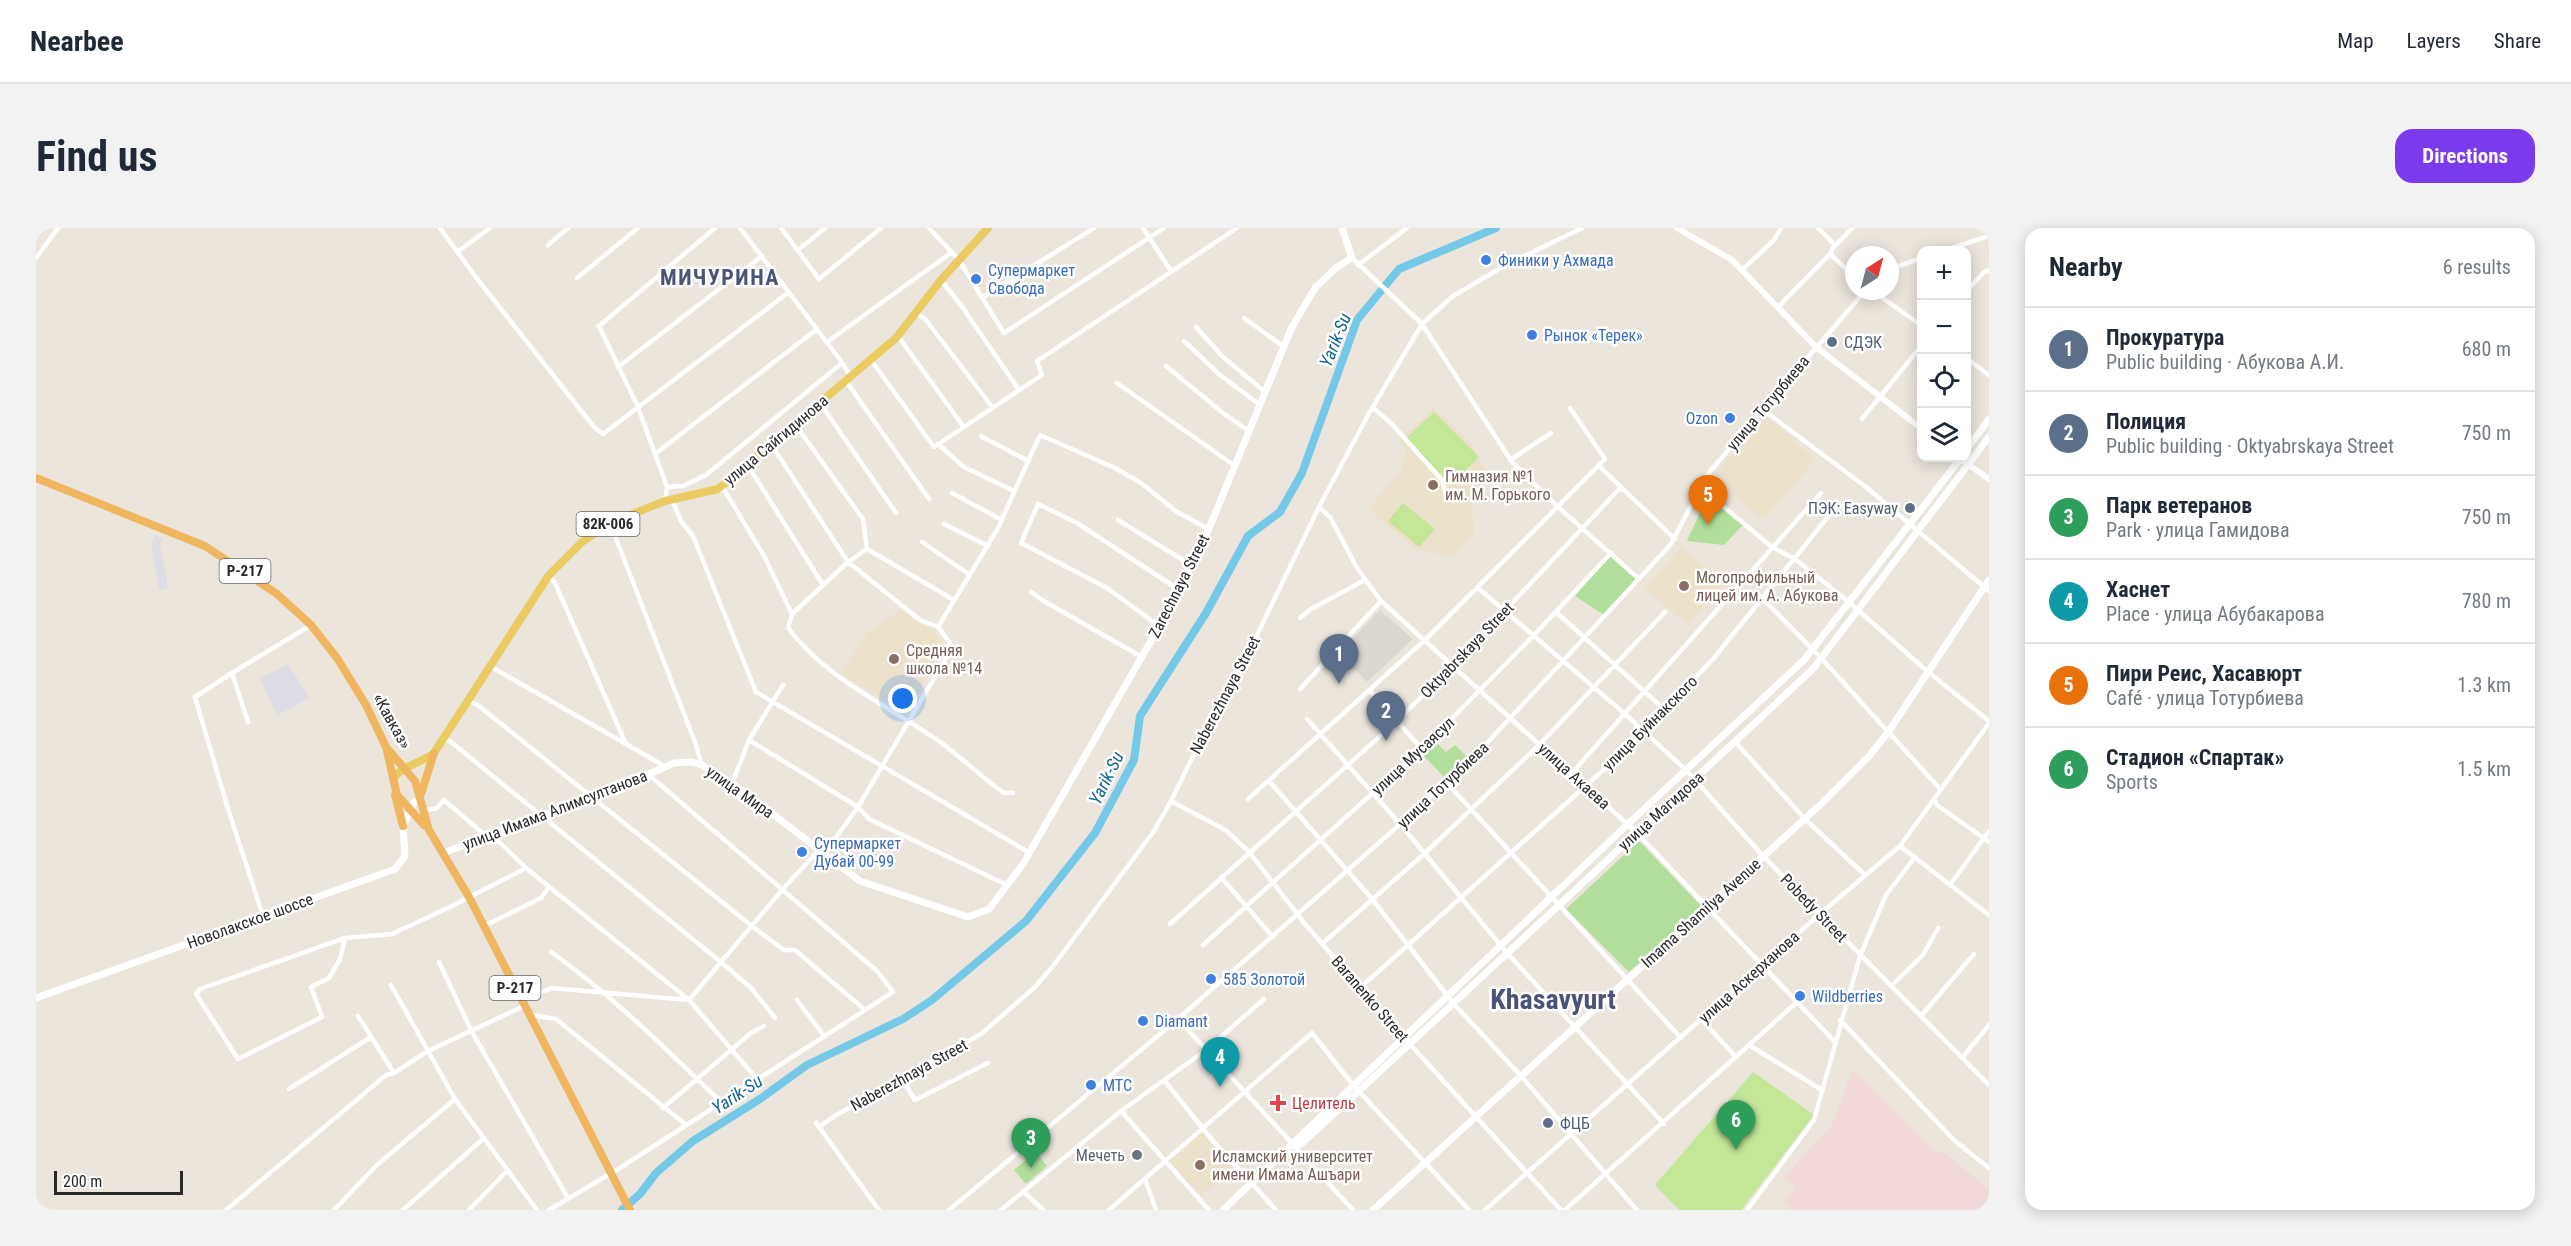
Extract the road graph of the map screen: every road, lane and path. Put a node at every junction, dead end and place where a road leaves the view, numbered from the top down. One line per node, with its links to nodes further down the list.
1 (58, 228): 34 (street)
2 (440, 228): 30 (street)
3 (490, 228): 30 (street)
4 (568, 228): 26 (street)
5 (638, 228): 44 (street)
6 (715, 228): 68 (street)
7 (740, 228): 33 (street)
8 (781, 228): 29 (street)
9 (825, 228): 29 (street)
10 (881, 228): 29 (street)
11 (929, 228): 31 (street)
12 (988, 228): 37 (main road, улица Сайгидинова / 82К-006)
13 (1094, 228): 48 (street)
14 (1143, 228): 25 (street)
15 (1164, 228): 25 (street)
16 (1237, 228): 43 (street)
17 (1342, 228): 35 (main road)
18 (1407, 228): 38 (street)
19 (1582, 228): 55 (street, Naberezhnaya Street)
20 (1677, 228): 41 (street)
21 (1781, 228): 41 (street)
22 (1818, 228): 27 (street)
23 (1852, 228): 27 (street)
24 (1989, 236): 28 (street)
25 (1149, 238): 43 (street); 48 (street)
26 (548, 245)
27 (1835, 246): 32 (street)
28 (1958, 246)
29 (798, 250)
30 (458, 252): 77 (street)
31 (952, 252): 37 (street); 60 (street)
32 (1830, 254): 40 (street); 51 (street)
33 (762, 256): 47 (street); 68 (street)
34 (36, 258)
35 (1352, 258): 38 (street); 61 (main road, Zarechnaya Street)
36 (1917, 260): 39 (street)
37 (959, 261): 45 (main road, улица Сайгидинова / 82К-006); 48 (street)
38 (1358, 264): 55 (street)
39 (1899, 266)
40 (1845, 268)
41 (1742, 270): 51 (street)
42 (1989, 270): 46 (street)
43 (1172, 272): 72 (street)
44 (577, 278)
45 (941, 280): 52 (main road, улица Сайгидинова / 82К-006); 72 (street)
46 (1971, 287)
47 (789, 292): 57 (street); 77 (street)
48 (981, 298)
49 (1857, 300): 62 (street, улица Тотурбиева)
50 (1886, 300): 54 (street)
51 (1778, 307): 62 (street)
52 (917, 313): 58 (main road, улица Сайгидинова / 82К-006); 78 (street)
53 (1244, 318): 61 (street)
54 (1917, 322)
55 (1422, 324): 79 (street, Naberezhnaya Street); 95 (street)
56 (1196, 327): 73 (street)
57 (817, 329): 60 (street); 94 (street)
58 (898, 335): 64 (main road, улица Сайгидинова / 82К-006); 86 (street)
59 (1184, 341): 76 (street)
60 (827, 342): 66 (street)
61 (1284, 347): 73 (main road, Zarechnaya Street)
62 (1816, 347): 74 (street); 81 (street, улица Тотурбиева)
63 (1917, 351): 74 (street)
64 (871, 360): 70 (main road, улица Сайгидинова / 82К-006); 93 (street)
65 (1971, 362): 69 (street)
66 (842, 363): 70 (street); 105 (street)
67 (1166, 366): 87 (street)
68 (618, 367): 77 (street)
69 (1989, 375)
70 (848, 379): 75 (main road, улица Сайгидинова / 82К-006); 114 (street)
71 (1117, 383): 102 (street)
72 (1019, 390): 78 (street)
73 (1265, 392): 76 (main road, Zarechnaya Street)
74 (1879, 397): 82 (street); 85 (street)
75 (820, 403): 84 (main road, улица Сайгидинова / 82К-006); 118 (street)
76 (1260, 405): 87 (main road, Zarechnaya Street)
77 (638, 407): 94 (street)
78 (993, 408): 86 (street)
79 (1373, 408): 112 (street); 116 (street, Naberezhnaya Street)
80 (1570, 408): 101 (street)
81 (1762, 409): 107 (street, улица Тотурбиева); 123 (street)
82 (1862, 419)
83 (1989, 419): 91 (main road)
84 (795, 424): 92 (main road, улица Сайгидинова / 82К-006); 131 (street)
85 (1917, 425)
86 (963, 426): 93 (street)
87 (1249, 430): 102 (main road, Zarechnaya Street)
88 (1551, 433): 95 (street)
89 (981, 436): 96 (street)
90 (1989, 437): 100 (main road, улица Магидова)
91 (1971, 443)
92 (771, 444): 99 (main road, улица Сайгидинова / 82К-006); 134 (street)
93 (935, 445): 109 (street)
94 (655, 454): 105 (street)
95 (1510, 460): 115 (street)
96 (1028, 461): 109 (street); 125 (street)
97 (1957, 462): 123 (main road, улица Магидова)
98 (1966, 462): 100 (street)
99 (747, 464): 108 (main road, улица Сайгидинова / 82К-006); 141 (street)
100 (1969, 464): 104 (street); 126 (main road, улица Магидова)
101 (1599, 465): 106 (street); 115 (street)
102 (1235, 466): 125 (main road, Zarechnaya Street)
103 (36, 478): 156 (highway, «Кавказ» / Р-217)
104 (1989, 479)
105 (667, 487): 113 (street)
106 (1621, 487): 124 (street, Oktyabrskaya Street); 127 (street)
107 (1701, 488): 127 (street, улица Тотурбиева); 130 (street)
108 (718, 489): 113 (main road, улица Сайгидинова / 82К-006); 154 (street)
109 (1014, 491): 119 (street)
110 (952, 493): 119 (street)
111 (1821, 493): 130 (street)
112 (1447, 497)
113 (668, 500): 121 (main road, улица Сайгидинова / 82К-006); 178 (street)
114 (929, 500)
115 (1557, 506): 124 (street); 142 (street)
116 (1319, 507): 139 (street, улица Акаева); 219 (street, Naberezhnaya Street)
117 (1835, 508): 133 (street, улица Буйнакского)
118 (896, 513)
119 (1002, 520): 129 (street)
120 (1118, 520): 135 (street)
121 (610, 523): 136 (main road, улица Сайгидинова / 82К-006); 198 (street)
122 (944, 524): 129 (street)
123 (1911, 524): 126 (street); 149 (main road, улица Магидова)
124 (1583, 528): 132 (street); 150 (street, Oktyabrskaya Street)
125 (1209, 529): 135 (main road, Zarechnaya Street)
126 (1919, 531): 144 (street); 151 (main road, улица Магидова)
127 (1675, 539): 138 (street, улица Тотурбиева)
128 (922, 542): 137 (street)
129 (988, 546): 137 (street)
130 (1772, 547): 133 (street); 176 (street)
131 (867, 549): 134 (street); 147 (street)
132 (1611, 553): 138 (street); 152 (street, улица Мусаясул)
133 (1795, 559): 146 (street, улица Буйнакского); 149 (street)
134 (848, 562): 141 (street); 158 (street)
135 (1191, 565): 143 (main road, Zarechnaya Street)
136 (549, 575): 166 (main road, улица Сайгидинова / 82К-006); 193 (street)
137 (970, 575): 147 (street)
138 (1639, 579): 160 (street, улица Тотурбиева)
139 (1365, 580): 148 (street, улица Акаева); 155 (street)
140 (1989, 580): 144 (main road, Imama Shamilya Avenue)
141 (823, 585): 154 (street)
142 (1478, 588): 150 (street, Pobedy Street); 161 (street)
143 (1178, 589): 157 (main road, Zarechnaya Street); 157 (street)
144 (1986, 589): 169 (main road, Imama Shamilya Avenue)
145 (1031, 592): 163 (street)
146 (1761, 597): 162 (street); 179 (street, улица Буйнакского)
147 (954, 600): 158 (street)
148 (1382, 601): 161 (street, улица Акаева); 173 (street)
149 (1850, 603): 151 (street); 162 (main road, улица Магидова)
150 (1505, 611): 159 (street, Pobedy Street); 167 (street, Oktyabrskaya Street)
151 (1859, 611): 164 (main road, улица Магидова); 169 (street)
152 (1556, 612): 159 (street, улица Мусаясул); 160 (street)
153 (1665, 612): 168 (street)
154 (792, 614): 185 (street)
155 (1300, 618)
156 (311, 625): 170 (street); 195 (highway, «Кавказ» / Р-217)
157 (1159, 626): 163 (main road, Zarechnaya Street)
158 (938, 627): 185 (street)
159 (1533, 636): 165 (street, Pobedy Street); 175 (street, улица Мусаясул)
160 (1585, 638): 165 (street, улица Тотурбиева); 168 (street)
161 (1425, 640): 167 (street, улица Акаева); 174 (street)
162 (1813, 650): 164 (street); 203 (main road, улица Магидова)
163 (1142, 657): 240 (main road, Zarechnaya Street)
164 (1822, 659): 188 (street); 192 (main road, улица Магидова)
165 (1563, 662): 172 (street, Pobedy Street); 182 (street, улица Тотурбиева)
166 (490, 666): 177 (main road, улица Сайгидинова / 82К-006); 193 (street)
167 (1453, 666): 175 (street, улица Акаева); 183 (street, Oktyabrskaya Street)
168 (1616, 666): 172 (street); 176 (street)
169 (1927, 671): 186 (street); 188 (main road, Imama Shamilya Avenue)
170 (232, 673): 184 (street); 265 (street)
171 (783, 685): 178 (street)
172 (1594, 688): 180 (street, Pobedy Street); 194 (street)
173 (1300, 689)
174 (1370, 691): 183 (street); 189 (street)
175 (1480, 691): 182 (street, улица Акаева); 196 (street, улица Мусаясул)
176 (1645, 692): 179 (street); 180 (street)
177 (468, 700): 190 (main road, улица Сайгидинова / 82К-006); 216 (street)
178 (774, 704): 191 (street); 200 (street)
179 (1665, 710): 187 (street, улица Буйнакского)
180 (1625, 714): 187 (street, Pobedy Street); 204 (street)
181 (1307, 719): 189 (street)
182 (1511, 719): 194 (street, улица Акаева); 209 (street, улица Тотурбиева)
183 (1397, 721): 196 (street); 199 (street, Oktyabrskaya Street)
184 (248, 722)
185 (908, 722): 200 (street); 213 (street)
186 (1989, 722): 212 (street, улица Аскерханова)
187 (1643, 730): 203 (street, Pobedy Street); 211 (street, улица Буйнакского)
188 (1889, 731): 212 (street); 226 (main road, Imama Shamilya Avenue)
189 (1322, 734): 199 (street); 207 (street)
190 (445, 737): 197 (main road, улица Сайгидинова / 82К-006); 225 (street)
191 (749, 740): 210 (street); 221 (street)
192 (1736, 743): 206 (main road, улица Магидова); 226 (street)
193 (626, 744): 201 (street)
194 (1539, 745): 204 (street, улица Акаева); 222 (street)
195 (386, 747): 202 (highway, «Кавказ» / Р-217); 208 (highway, Р-217)
196 (1422, 749): 214 (street, улица Мусаясул)
197 (434, 753): 202 (main road, 82К-006); 215 (highway)
198 (702, 765): 201 (main road, улица Мира); 210 (main road, улица Мира)
199 (1348, 765): 214 (street); 224 (street, Oktyabrskaya Street)
200 (882, 766): 221 (street); 240 (street)
201 (666, 767): 205 (main road, улица Имама Алимсултанова)
202 (405, 769): 208 (main road); 215 (highway, «Кавказ» / Р-217)
203 (1686, 771): 206 (street, Pobedy Street); 227 (main road, улица Магидова)
204 (1571, 774): 211 (street, улица Акаева)
205 (649, 775): 216 (main road, улица Имама Алимсултанова); 253 (street)
206 (1695, 781): 232 (main road, улица Магидова); 243 (street, Pobedy Street)
207 (1270, 782): 218 (street); 224 (street)
208 (393, 783): 220 (highway, Р-217); 229 (highway, Р-217)
209 (1447, 783): 222 (street); 228 (street, улица Тотурбиева)
210 (732, 784): 237 (main road, улица Мира)
211 (1585, 786): 227 (street, улица Акаева); 238 (street, улица Буйнакского)
212 (1941, 790): 217 (street, улица Аскерханова)
213 (1013, 793)
214 (1374, 794): 228 (street); 234 (street, улица Мусаясул)
215 (421, 795): 220 (main road); 230 (highway, «Кавказ» / Р-217)
216 (593, 797): 225 (main road, улица Имама Алимсултанова); 268 (street)
217 (1934, 799): 235 (street); 236 (street, улица Аскерханова)
218 (1248, 800)
219 (1171, 801): 241 (street, Baranenko Street); 322 (street, Naberezhnaya Street)
220 (409, 804): 229 (main road, Новолакское шоссе); 230 (highway, Р-217)
221 (858, 807): 237 (street); 250 (street)
222 (1473, 809): 238 (street); 242 (street)
223 (427, 810): 233 (street)
224 (1296, 813): 234 (street); 241 (street, Oktyabrskaya Street)
225 (540, 817): 233 (main road, улица Имама Алимсултанова); 281 (street)
226 (1805, 819): 243 (main road, Imama Shamilya Avenue); 247 (street)
227 (1628, 824): 232 (street, улица Акаева); 256 (main road, улица Магидова)
228 (1401, 825): 242 (street); 246 (street, улица Тотурбиева)
229 (403, 826): 265 (main road, Новолакское шоссе)
230 (429, 830): 239 (highway, «Кавказ» / Р-217)
231 (1989, 831): 235 (street)
232 (1636, 832): 258 (main road, улица Магидова); 259 (street, улица Акаева)
233 (489, 836): 239 (main road, улица Имама Алимсултанова); 245 (street)
234 (1321, 840): 246 (street); 249 (street, улица Мусаясул)
235 (1987, 840): 251 (street)
236 (1900, 846): 244 (street); 247 (street, улица Аскерханова)
237 (822, 852): 253 (street); 261 (main road, улица Мира)
238 (1512, 852): 255 (street, улица Буйнакского); 256 (street)
239 (443, 853): 254 (highway, «Кавказ» / Р-217)
240 (1030, 853): 250 (main road, Zarechnaya Street)
241 (1250, 853): 248 (street, Oktyabrskaya Street); 249 (street, Baranenko Street)
242 (1425, 853): 255 (street); 257 (street)
243 (1763, 856): 259 (main road, Imama Shamilya Avenue); 262 (street, Pobedy Street)
244 (1915, 857): 251 (street); 279 (street)
245 (526, 868): 252 (street); 254 (street)
246 (1348, 871): 257 (street); 263 (street, улица Тотурбиева)
247 (1865, 875): 262 (street, улица Аскерханова)
248 (1221, 878): 260 (street); 266 (street, Oktyabrskaya Street)
249 (1273, 882): 260 (street, улица Мусаясул); 263 (street, Baranenko Street)
250 (1007, 885): 261 (main road, Zarechnaya Street)
251 (1950, 885): 264 (street)
252 (549, 887): 267 (street); 291 (street)
253 (782, 890): 268 (street); 296 (street)
254 (469, 897): 267 (highway, «Кавказ» / Р-217); 271 (street)
255 (1461, 897): 274 (street, улица Буйнакского); 275 (street)
256 (1552, 897): 258 (street); 275 (main road, улица Магидова)
257 (1373, 900): 272 (street); 274 (street)
258 (1559, 905): 277 (main road, улица Магидова); 283 (street)
259 (1708, 907): 282 (street, улица Акаева); 283 (main road, Imama Shamilya Avenue)
260 (1245, 908): 270 (street); 273 (street, улица Мусаясул)
261 (989, 909)
262 (1821, 913): 279 (street, Pobedy Street); 282 (street, улица Аскерханова)
263 (1298, 915): 270 (street, улица Тотурбиева); 272 (street, Baranenko Street)
264 (1989, 915)
265 (263, 916): 289 (main road, Новолакское шоссе)
266 (1170, 924)
267 (484, 926): 295 (highway, «Кавказ» / Р-217)
268 (753, 927): 281 (street); 296 (street)
269 (1938, 928): 285 (street)
270 (1273, 937): 300 (street, улица Тотурбиева)
271 (345, 938): 271 (street)
272 (1322, 944): 286 (street, Baranenko Street)
273 (1203, 945)
274 (1408, 945): 286 (street, улица Буйнакского); 288 (street)
275 (1501, 945): 277 (street); 288 (main road, улица Магидова)
276 (551, 952): 287 (street)
277 (1508, 953): 294 (main road, улица Магидова); 305 (street)
278 (1974, 954): 298 (street)
279 (1860, 956): 285 (street, Pobedy Street); 302 (street)
280 (440, 962): 306 (street)
281 (722, 963): 291 (street); 299 (street)
282 (1763, 965): 293 (street, улица Акаева); 301 (street, улица Аскерханова)
283 (1628, 979): 305 (main road, Imama Shamilya Avenue); 309 (street)
284 (391, 985): 315 (street)
285 (1892, 986): 298 (street, Pobedy Street)
286 (1360, 988): 310 (street, Baranenko Street)
287 (601, 991): 291 (street); 295 (street); 323 (street)
288 (1448, 996): 294 (street); 310 (main road, улица Магидова)
289 (36, 998)
290 (1264, 999): 314 (street)
291 (689, 1000): 313 (street)
292 (797, 1000): 307 (street)
293 (1797, 1002): 311 (street, улица Акаева); 312 (street)
294 (1453, 1003): 310 (main road, улица Магидова); 320 (street)
295 (524, 1006): 306 (street); 334 (street); 360 (highway, «Кавказ» / Р-217)
296 (865, 1010): 307 (street)
297 (358, 1016): 308 (street)
298 (1921, 1016): 317 (street, Pobedy Street)
299 (775, 1018)
300 (1178, 1019): 314 (street); 362 (street, улица Тотурбиева)
301 (1702, 1020): 309 (street, улица Аскерханова); 316 (street)
302 (1840, 1020): 311 (street); 345 (street)
303 (1989, 1025): 317 (street)
304 (764, 1026): 313 (street)
305 (1576, 1027): 320 (main road, Imama Shamilya Avenue); 325 (street)
306 (472, 1032): 315 (street); 352 (street)
307 (824, 1036): 321 (street)
308 (371, 1037): 319 (street); 328 (street)
309 (1681, 1038): 325 (street, улица Аскерханова)
310 (1407, 1041): 326 (main road, улица Магидова); 330 (main road, улица Магидова); 336 (street, Baranenko Street)
311 (1836, 1043): 329 (street)
312 (1749, 1045): 316 (street); 329 (street)
313 (732, 1050): 321 (street); 323 (street)
314 (1206, 1050): 324 (street); 331 (street)
315 (428, 1052): 319 (street); 332 (street)
316 (1736, 1057): 337 (street)
317 (1962, 1058): 327 (street, Pobedy Street)
318 (988, 1063): 322 (street)
319 (394, 1073): 354 (street)
320 (1521, 1076): 336 (main road, Imama Shamilya Avenue); 340 (street)
321 (757, 1079): 333 (street)
322 (902, 1079): 361 (street, Naberezhnaya Street)
323 (697, 1080): 333 (street); 334 (street)
324 (1164, 1080): 335 (street); 339 (street)
325 (1628, 1084): 337 (street); 340 (street, улица Аскерханова)
326 (1353, 1085): 330 (street); 331 (street); 342 (main road, улица Магидова)
327 (1989, 1085)
328 (289, 1089)
329 (1822, 1089): 353 (street)
330 (1359, 1091): 342 (main road, улица Магидова); 344 (street)
331 (1244, 1092): 339 (street); 342 (street)
332 (455, 1100): 341 (street); 355 (street)
333 (721, 1102): 338 (street)
334 (663, 1108): 338 (street)
335 (1121, 1111): 343 (street); 351 (street)
336 (1476, 1117): 344 (main road, Imama Shamilya Avenue); 347 (street, Baranenko Street)
337 (1664, 1124): 348 (street)
338 (686, 1125): 352 (street)
339 (1203, 1128): 343 (street); 350 (street)
340 (1572, 1135): 347 (street, улица Аскерханова); 348 (street)
341 (484, 1138): 346 (street); 356 (street)
342 (1292, 1146): 350 (main road, улица Магидова); 370 (street)
343 (1166, 1160): 349 (street); 367 (street)
344 (1425, 1162): 371 (main road, Imama Shamilya Avenue); 372 (street)
345 (1989, 1168)
346 (508, 1170): 357 (street); 358 (street)
347 (1528, 1173): 373 (street, улица Аскерханова); 374 (street, Baranenko Street)
348 (1606, 1174): 374 (street); 375 (street)
349 (1145, 1179): 365 (street); 366 (street)
350 (1252, 1184): 368 (main road, улица Магидова); 369 (street)
351 (1023, 1191): 363 (street); 364 (street)
352 (567, 1198): 359 (street)
353 (1748, 1209)
354 (226, 1210)
355 (334, 1210)
356 (404, 1210)
357 (469, 1210)
358 (537, 1210)
359 (549, 1210)
360 (630, 1210)
361 (879, 1210)
362 (950, 1210)
363 (1001, 1210)
364 (1043, 1210)
365 (1109, 1210)
366 (1156, 1210)
367 (1209, 1210)
368 (1223, 1210)
369 (1276, 1210)
370 (1353, 1210)
371 (1373, 1210)
372 (1469, 1210)
373 (1485, 1210)
374 (1563, 1210)
375 (1637, 1210)

